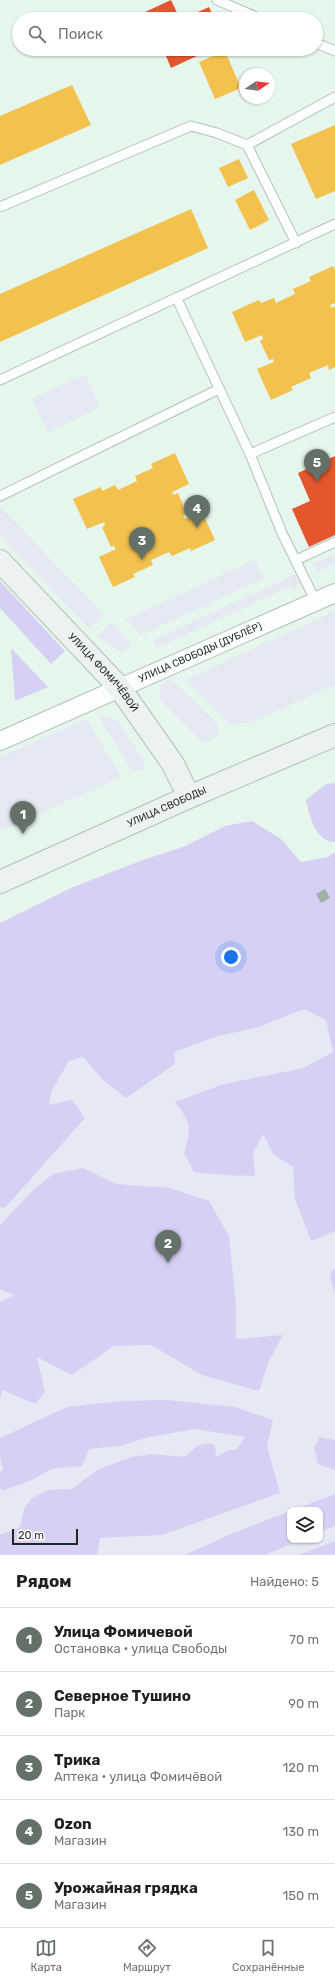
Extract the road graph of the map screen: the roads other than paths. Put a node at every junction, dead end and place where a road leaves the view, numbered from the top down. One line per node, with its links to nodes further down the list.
1 (217, 0): 2 (lane)
2 (245, 12)
3 (323, 46): 4 (lane)
4 (335, 52)
5 (335, 97): 6 (lane)
6 (247, 145): 7 (lane); 9 (lane)
7 (0, 206)
8 (335, 224): 9 (lane)
9 (296, 243): 10 (lane)
10 (177, 299): 11 (lane); 12 (lane)
11 (0, 380)
12 (220, 389): 14 (lane); 15 (lane)
13 (335, 417): 14 (lane)
14 (250, 454): 17 (lane)
15 (0, 496)
16 (335, 542): 17 (lane)
17 (296, 560): 20 (lane)
18 (1, 564): 21 (main road, УЛИЦА ФОМИЧЁВОЙ)
19 (335, 593): 20 (street, УЛИЦА СВОБОДЫ (ДУБЛЁР))
20 (316, 602): 21 (street, УЛИЦА СВОБОДЫ (ДУБЛЁР))
21 (119, 687): 23 (street, УЛИЦА СВОБОДЫ (ДУБЛЁР)); 24 (main road, УЛИЦА ФОМИЧЁВОЙ)
22 (335, 735): 24 (main road, УЛИЦА СВОБОДЫ)
23 (0, 741)
24 (189, 797): 25 (main road, УЛИЦА СВОБОДЫ)
25 (0, 882)

